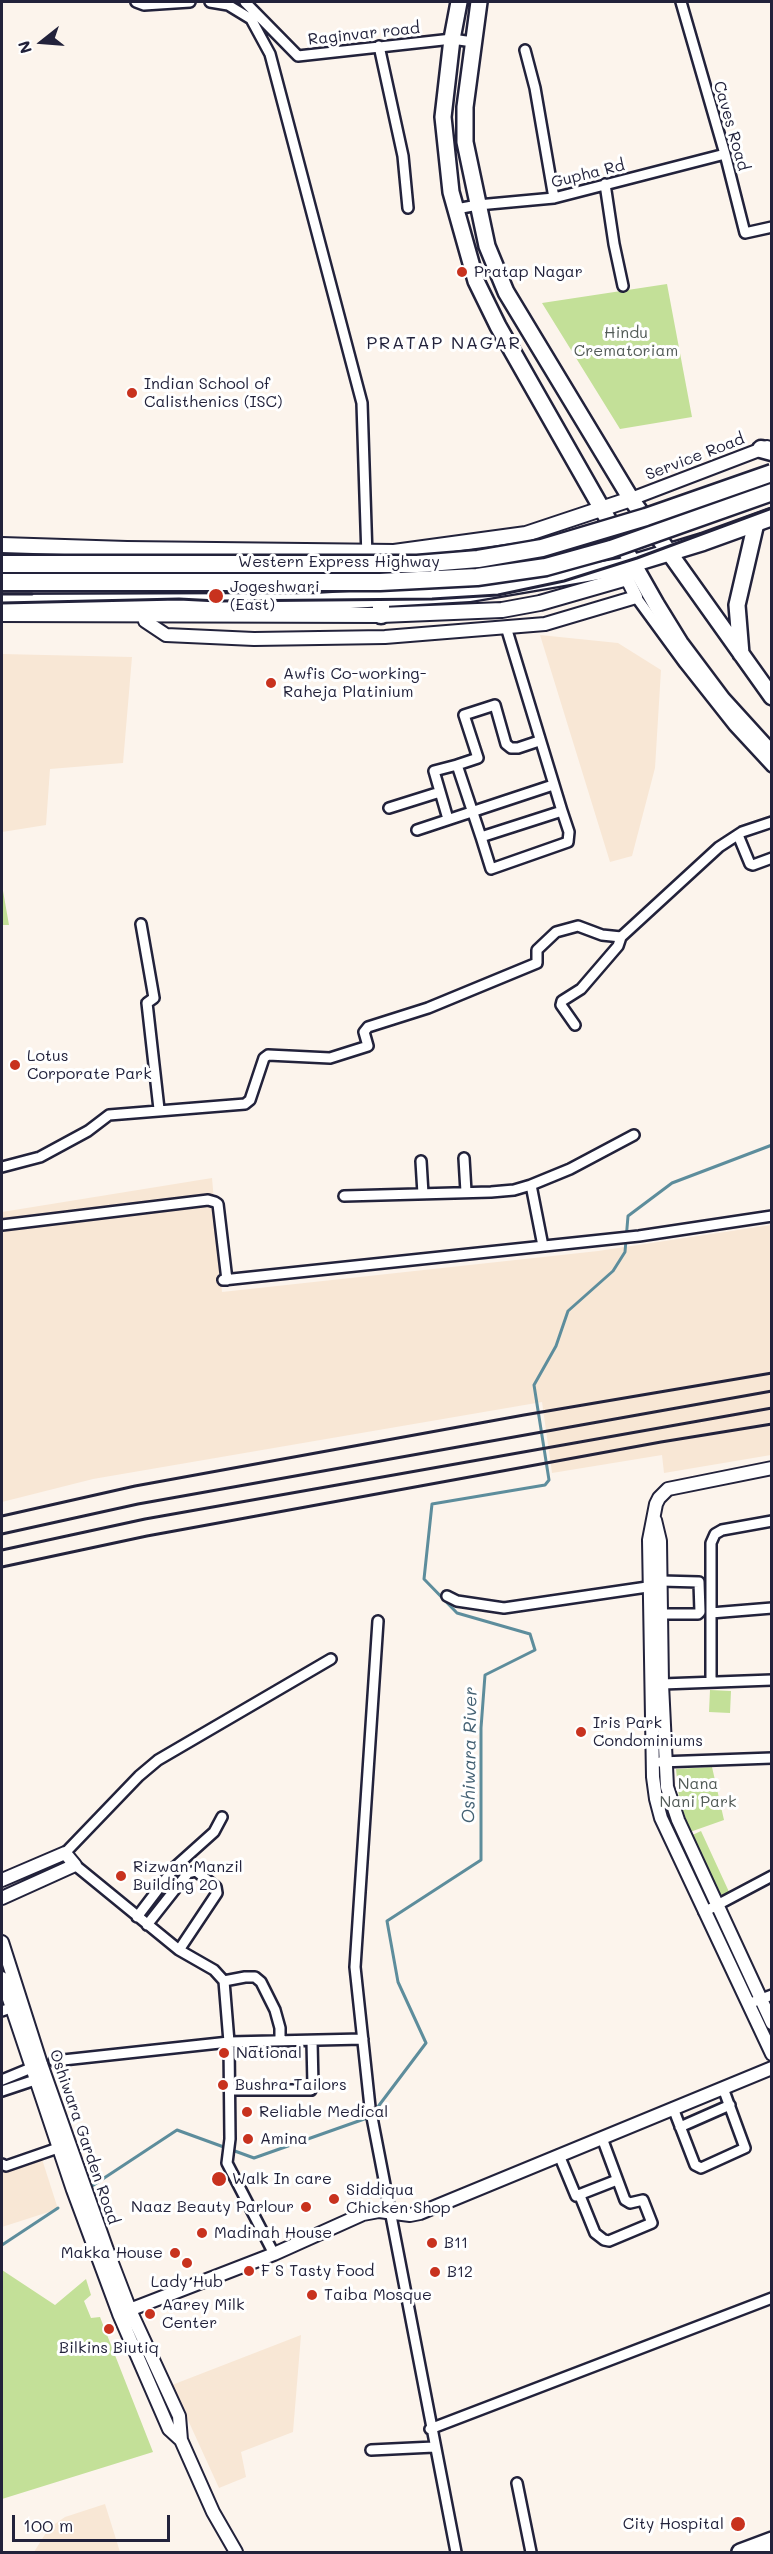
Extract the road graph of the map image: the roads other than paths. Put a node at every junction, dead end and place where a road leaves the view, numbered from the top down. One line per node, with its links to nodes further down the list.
1 (136, 2): 2 (street)
2 (190, 2)
3 (210, 2): 27 (street)
4 (245, 2): 10 (street, Raginvar road)
5 (459, 2): 8 (main road)
6 (479, 2): 9 (main road)
7 (681, 2): 12 (street, Caves Road)
8 (452, 39): 9 (street, Raginvar road); 10 (street, Raginvar road); 17 (main road)
9 (473, 42): 15 (main road)
10 (380, 46): 16 (street)
11 (525, 50): 14 (street)
12 (725, 154): 13 (street, Gupha Rd); 18 (street, Caves Road)
13 (605, 184): 14 (street, Gupha Rd); 19 (street)
14 (554, 198): 15 (street, Gupha Rd)
15 (478, 205): 17 (street, Gupha Rd); 23 (main road)
16 (408, 208)
17 (456, 209): 24 (main road)
18 (771, 227)
19 (623, 286)
20 (768, 449): 23 (street, Service Road)
21 (771, 473): 29 (highway, Western Express Highway, bridge)
22 (771, 492): 31 (highway, Western Express Highway, bridge)
23 (631, 499): 24 (main road); 28 (main road)
24 (603, 509): 27 (main road); 30 (main road)
25 (766, 522): 28 (highway); 39 (main road)
26 (2, 545): 27 (main road)
27 (368, 552): 32 (street)
28 (669, 553): 30 (highway); 39 (main road)
29 (2, 564)
30 (628, 570): 32 (highway); 33 (street); 37 (main road); 42 (main road)
31 (2, 582)
32 (373, 597): 35 (highway); 37 (highway)
33 (636, 597): 38 (street); 44 (street)
34 (2, 603): 35 (highway)
35 (141, 610): 36 (main road); 37 (main road); 38 (street)
36 (2, 614)
37 (381, 615)
38 (506, 627): 41 (street)
39 (741, 654): 40 (main road)
40 (771, 697)
41 (538, 741): 43 (street); 45 (street)
42 (771, 754)
43 (457, 765): 46 (street); 48 (street)
44 (771, 767)
45 (553, 785): 48 (street); 49 (street)
46 (440, 792): 47 (street); 50 (street)
47 (389, 808)
48 (472, 811): 50 (street); 54 (street)
49 (562, 811): 54 (street); 54 (street)
50 (448, 819): 52 (street)
51 (771, 822): 53 (street)
52 (417, 830)
53 (738, 835): 55 (street); 57 (street)
54 (481, 837)
55 (771, 858)
56 (141, 924): 59 (street)
57 (621, 937): 58 (street); 59 (street)
58 (575, 1025)
59 (159, 1109): 63 (street)
60 (634, 1135): 64 (street)
61 (464, 1158): 65 (street)
62 (421, 1161): 66 (street)
63 (2, 1167)
64 (531, 1185): 65 (street); 70 (street)
65 (466, 1192): 66 (street)
66 (423, 1194): 67 (street)
67 (344, 1196)
68 (771, 1215): 70 (street)
69 (2, 1225): 70 (street)
70 (543, 1246)
71 (771, 1468): 73 (street)
72 (771, 1521): 76 (street)
73 (657, 1584): 74 (street); 77 (street); 77 (street); 85 (street)
74 (447, 1596)
75 (771, 1608): 76 (street)
76 (711, 1613): 81 (street)
77 (661, 1614): 82 (street)
78 (378, 1621): 106 (street)
79 (331, 1659): 87 (street)
80 (771, 1680): 81 (street)
81 (711, 1682): 82 (street)
82 (662, 1684): 84 (street)
83 (771, 1758): 84 (street)
84 (666, 1761): 85 (street); 89 (street)
85 (652, 1762): 90 (street)
86 (222, 1817): 96 (street)
87 (65, 1853): 88 (street); 92 (street)
88 (75, 1865): 93 (street); 96 (street)
89 (698, 1865): 90 (street); 94 (street)
90 (685, 1872): 95 (street)
91 (771, 1876): 94 (street)
92 (2, 1880)
93 (2, 1898)
94 (717, 1905): 95 (street); 102 (street)
95 (704, 1912): 102 (street)
96 (137, 1917): 97 (street)
97 (147, 1925): 99 (street); 99 (street)
98 (2, 1942): 103 (street, Oshiwara Garden Road)
99 (179, 1950): 101 (street)
100 (2, 1978): 103 (street, Oshiwara Garden Road)
101 (224, 1981): 107 (street); 109 (street)
102 (760, 1999): 104 (street); 105 (street)
103 (11, 2008): 113 (street, Oshiwara Garden Road)
104 (770, 2020): 105 (street)
105 (757, 2022): 110 (street)
106 (363, 2039): 108 (street); 127 (street)
107 (280, 2041): 108 (street); 109 (street)
108 (312, 2041): 116 (street)
109 (229, 2042): 111 (street); 116 (street)
110 (771, 2054)
111 (54, 2061)
112 (771, 2068): 115 (street)
113 (36, 2071): 114 (street); 117 (street); 122 (street, Oshiwara Garden Road); 130 (street, Oshiwara Garden Road)
114 (2, 2080)
115 (723, 2088): 118 (street); 119 (street)
116 (229, 2090): 128 (street)
117 (2, 2091)
118 (730, 2105): 120 (street); 120 (street)
119 (673, 2108): 120 (street); 121 (street)
120 (680, 2127)
121 (602, 2138): 123 (street); 125 (street)
122 (58, 2148): 124 (street); 130 (street, Oshiwara Garden Road)
123 (559, 2155): 126 (street); 127 (street)
124 (2, 2164)
125 (617, 2180): 126 (street); 126 (street)
126 (580, 2196)
127 (392, 2212): 128 (street); 131 (street)
128 (274, 2254): 130 (street)
129 (771, 2298): 131 (street)
130 (125, 2312): 136 (street, Oshiwara Garden Road)
131 (430, 2429): 132 (street)
132 (434, 2447): 133 (street); 137 (street)
133 (370, 2450)
134 (517, 2483): 138 (street)
135 (771, 2540): 139 (main road)
136 (236, 2553)
137 (456, 2553)
138 (531, 2553)
139 (740, 2553)

